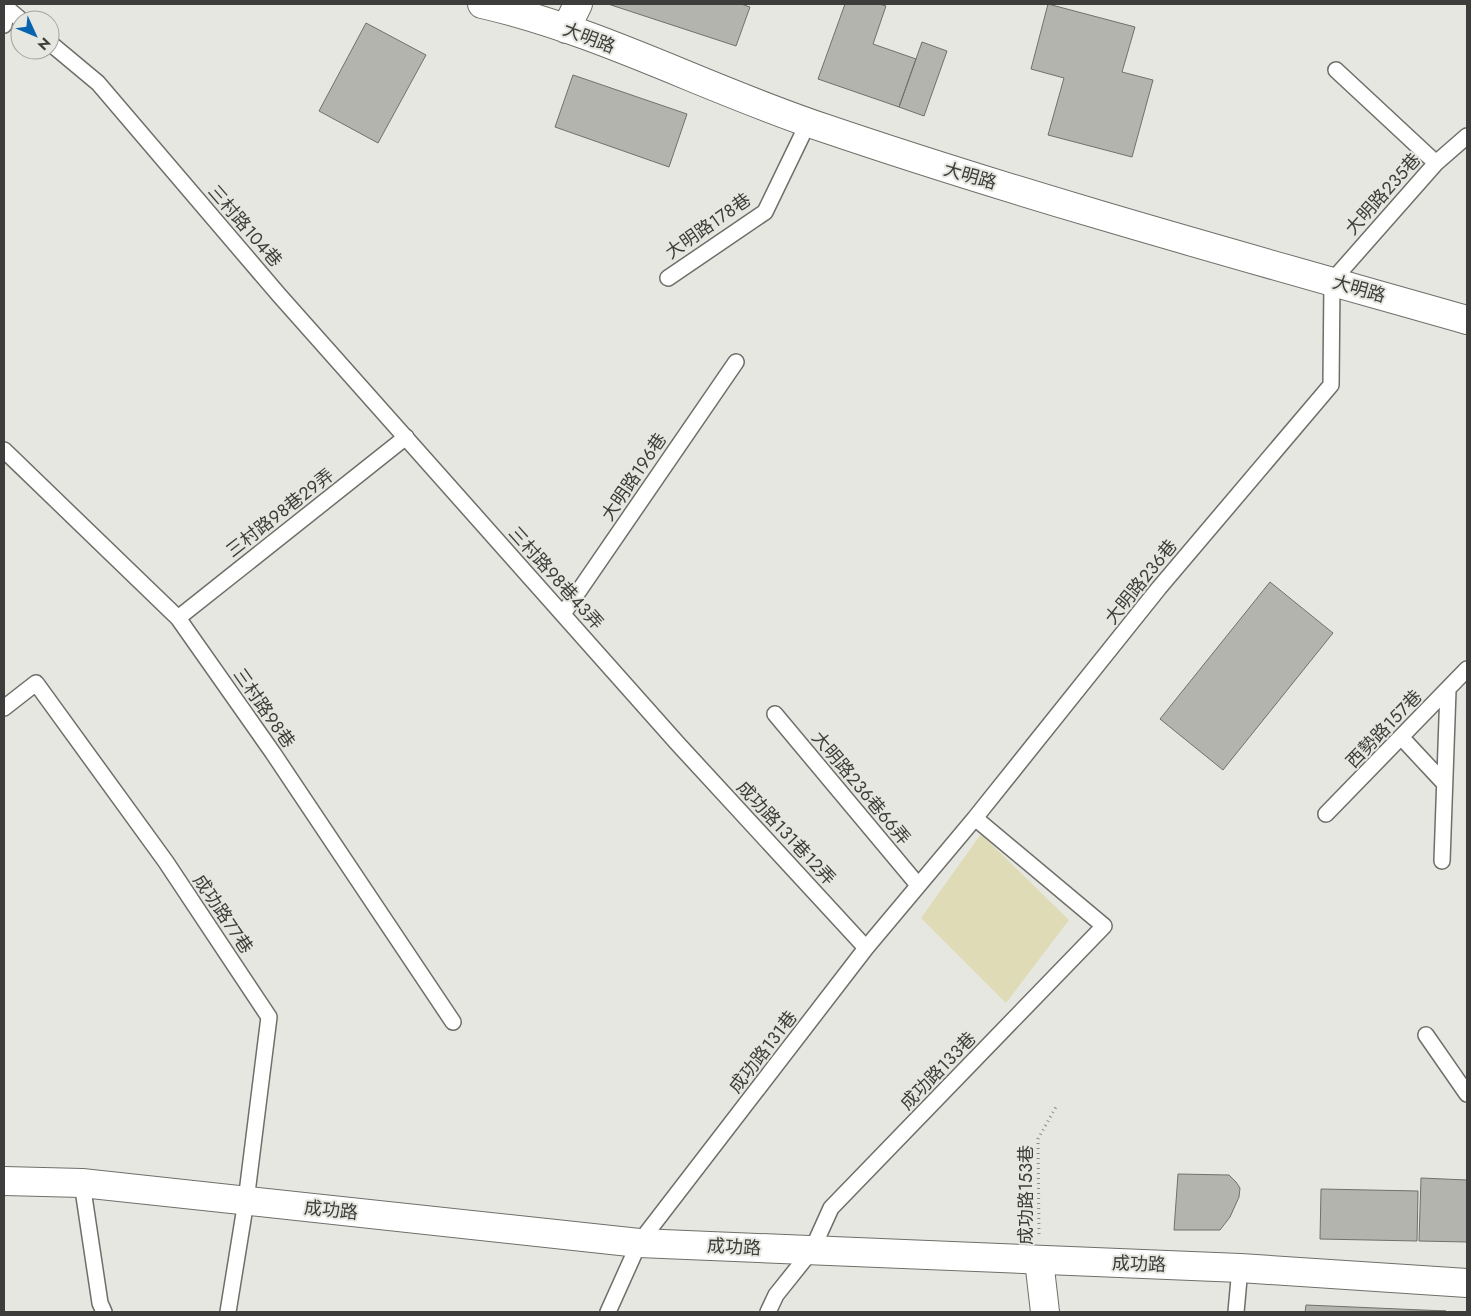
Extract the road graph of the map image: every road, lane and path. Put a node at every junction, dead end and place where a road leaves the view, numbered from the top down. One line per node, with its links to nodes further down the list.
1 (482, 4): 5 (street, 大明路)
2 (578, 4): 5 (street)
3 (8, 6): 4 (lane)
4 (4, 24)
5 (566, 29): 8 (street, 大明路)
6 (60, 52): 15 (lane, 三村路104巷)
7 (1336, 70): 10 (lane)
8 (808, 123): 11 (lane, 大明路178巷); 12 (street, 大明路)
9 (1467, 136): 10 (lane, 大明路235巷)
10 (1436, 163): 12 (lane, 大明路235巷)
11 (668, 278)
12 (1332, 281): 13 (street, 大明路); 27 (lane, 大明路236巷)
13 (1467, 320)
14 (736, 362): 17 (lane, 大明路196巷)
15 (406, 437): 17 (lane, 三村路98巷43弄); 18 (lane, 三村路98巷29弄)
16 (4, 450): 18 (lane, 三村路98巷)
17 (563, 614): 24 (lane, 三村路98巷43弄)
18 (178, 618): 31 (lane, 三村路98巷)
19 (1467, 670): 20 (lane, 西勢路157巷)
20 (1448, 690): 23 (lane, 西勢路157巷); 25 (lane)
21 (4, 708): 37 (lane, 成功路77巷)
22 (775, 714): 29 (lane, 大明路236巷66弄)
23 (1402, 738): 25 (lane); 26 (lane, 西勢路157巷)
24 (678, 744): 30 (lane, 成功路131巷12弄)
25 (1444, 783): 28 (lane)
26 (1326, 814)
27 (975, 818): 29 (lane, 大明路236巷); 39 (lane, 成功路133巷)
28 (1442, 861)
29 (918, 885): 30 (lane, 成功路131巷)
30 (866, 948): 38 (lane, 成功路131巷)
31 (453, 1022)
32 (1426, 1035): 33 (lane)
33 (1467, 1094)
34 (1057, 1105): 40 (path, 成功路153巷)
35 (4, 1181): 36 (street, 成功路)
36 (82, 1183): 37 (street, 成功路); 43 (lane)
37 (246, 1201): 38 (street, 成功路); 44 (lane, 成功路77巷)
38 (639, 1243): 39 (street, 成功路); 45 (lane, 成功路131巷)
39 (812, 1250): 40 (street, 成功路); 46 (lane, 成功路133巷)
40 (1040, 1260): 41 (street, 成功路); 47 (street)
41 (1240, 1268): 42 (street, 成功路); 48 (lane)
42 (1467, 1283)
43 (104, 1312)
44 (228, 1312)
45 (608, 1312)
46 (768, 1312)
47 (1045, 1312)
48 (1236, 1312)

